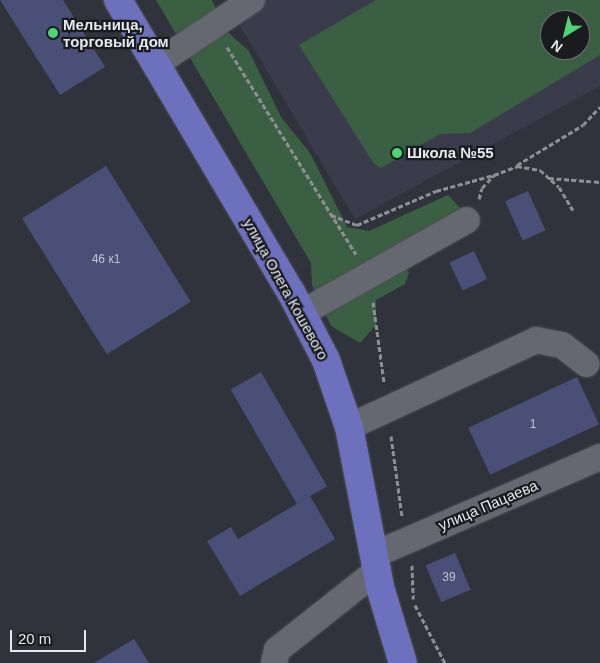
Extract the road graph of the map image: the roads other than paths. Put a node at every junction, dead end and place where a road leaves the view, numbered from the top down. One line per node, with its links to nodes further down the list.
1 (118, 0): 3 (main road, улица Олега Кошевого)
2 (252, 0): 3 (street)
3 (156, 64): 5 (main road, улица Олега Кошевого)
4 (467, 220): 5 (street)
5 (302, 313): 7 (main road, улица Олега Кошевого)
6 (586, 364): 7 (street)
7 (349, 427): 9 (main road, улица Олега Кошевого)
8 (600, 457): 9 (street, улица Пацаева)
9 (377, 562): 10 (street, улица Пацаева); 11 (main road, улица Олега Кошевого)
10 (271, 659)
11 (403, 663)

